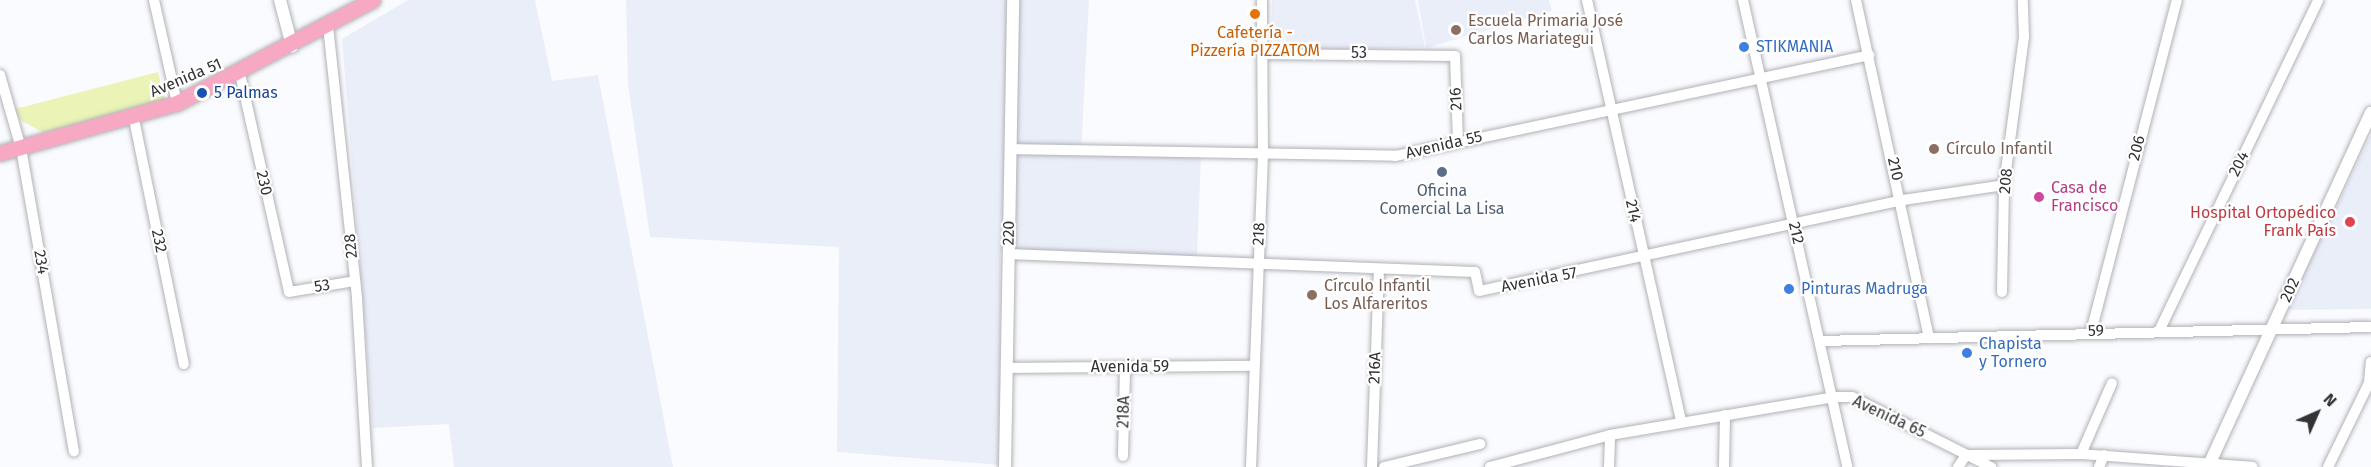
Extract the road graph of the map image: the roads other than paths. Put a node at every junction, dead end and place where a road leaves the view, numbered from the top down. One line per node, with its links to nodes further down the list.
1 (154, 0): 20 (street)
2 (280, 0): 13 (street)
3 (372, 0): 12 (main road, Avenida 51)
4 (1013, 0): 26 (street, 220)
5 (1262, 0): 14 (street, 218)
6 (1587, 0): 21 (street, 214)
7 (1743, 0): 19 (street, 212)
8 (1856, 0): 15 (street, 210)
9 (2023, 0): 29 (street, 208)
10 (2177, 0): 42 (street, 206)
11 (2318, 0): 41 (street, 204)
12 (328, 26): 13 (main road, Avenida 51); 36 (street, 228)
13 (292, 46): 17 (main road, Avenida 51)
14 (1263, 54): 16 (street, 53); 28 (street, 218)
15 (1869, 55): 19 (street, Avenida 55); 30 (street, 210)
16 (1455, 56): 24 (street, 216)
17 (240, 74): 20 (main road, Avenida 51); 37 (street, 230)
18 (0, 75): 25 (street, 234)
19 (1759, 78): 21 (street, Avenida 55); 31 (street, 212)
20 (177, 104): 23 (main road, Avenida 51)
21 (1609, 106): 24 (street, Avenida 55); 33 (street, 214)
22 (2371, 113): 39 (street, 202)
23 (134, 119): 25 (main road, Avenida 51); 46 (street, 232)
24 (1458, 142): 28 (street, Avenida 55)
25 (21, 148): 27 (main road, Avenida 51); 56 (street, 234)
26 (1011, 148): 28 (street, Avenida 55); 32 (street, 220)
27 (0, 153)
28 (1263, 157): 34 (street, 218)
29 (2004, 185): 30 (street, Avenida 57); 38 (street, 208)
30 (1903, 200): 31 (street, Avenida 57); 43 (street, 210)
31 (1795, 225): 33 (street, Avenida 57); 44 (street, 212)
32 (1008, 254): 34 (street, Avenida 57); 49 (street, 220)
33 (1644, 259): 35 (street, Avenida 57); 53 (street, 214)
34 (1257, 265): 35 (street, Avenida 57); 47 (street, 218)
35 (1379, 269): 66 (street, 216A)
36 (355, 281): 37 (street, 53); 63 (street, 228)
37 (289, 292)
38 (2002, 292)
39 (2273, 327): 40 (street, 59); 41 (street, 59); 61 (street, 202)
40 (2371, 327)
41 (2160, 329): 42 (street, 59)
42 (2091, 332): 43 (street, 59)
43 (1929, 338): 44 (street, 59)
44 (1821, 341): 51 (street, 212)
45 (2371, 362): 75 (street)
46 (184, 364)
47 (1253, 366): 48 (street, Avenida 59); 65 (street, 218)
48 (1125, 367): 49 (street, Avenida 59); 60 (street, 218A)
49 (1007, 368): 64 (street, 220)
50 (2112, 383): 57 (street)
51 (1834, 397): 52 (street, Avenida 65); 58 (street, Avenida 65); 70 (street, 212)
52 (1725, 416): 53 (street, Avenida 65); 69 (street)
53 (1681, 422): 54 (street, Avenida 65)
54 (1610, 435): 62 (street, Avenida 65); 68 (street)
55 (1480, 444): 67 (street)
56 (74, 451)
57 (2081, 454): 58 (street, Avenida 65); 59 (street, Avenida 65)
58 (1966, 455): 71 (street); 72 (street)
59 (2104, 455): 61 (street, Avenida 65); 73 (street)
60 (1123, 456)
61 (2209, 465): 74 (street, Avenida 65)
62 (1490, 466)
63 (367, 467)
64 (1005, 467)
65 (1251, 467)
66 (1372, 467)
67 (1384, 467)
68 (1609, 467)
69 (1724, 467)
70 (1847, 467)
71 (1958, 467)
72 (1991, 467)
73 (2099, 467)
74 (2253, 467)
75 (2328, 467)

